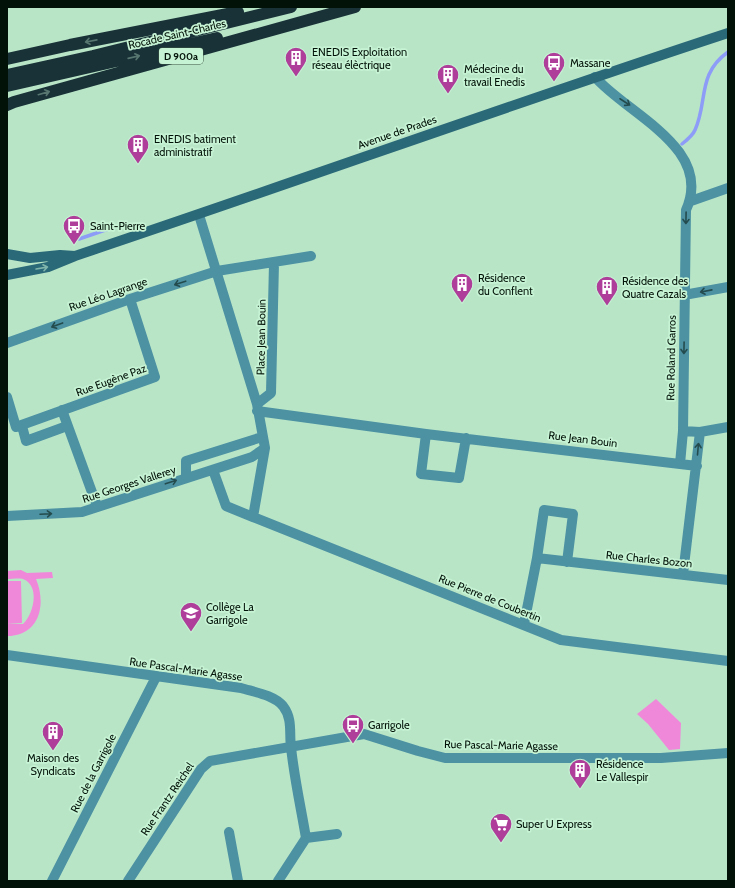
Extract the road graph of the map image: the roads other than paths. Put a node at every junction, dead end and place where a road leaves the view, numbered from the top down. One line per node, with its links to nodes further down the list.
1 (266, 7): 5 (highway, one-way to 5)
2 (291, 7): 6 (highway, Rocade Saint-Charles / D 900a)
3 (354, 7): 8 (highway, Rocade Saint-Charles / D 900a, one-way to 3); 9 (highway, D 900a, one-way to 3)
4 (728, 34): 7 (main road, Avenue de Prades)
5 (7, 59)
6 (7, 75)
7 (596, 77): 11 (street, Rue Roland Garros, one-way to 11); 12 (main road, Avenue de Prades)
8 (7, 86)
9 (7, 105)
10 (728, 188): 11 (street)
11 (690, 201): 20 (street, Rue Roland Garros, one-way to 20)
12 (200, 214): 14 (main road, Avenue de Prades); 17 (street, Place Jean Bouin)
13 (7, 254): 14 (main road, Avenue de Prades)
14 (75, 256): 18 (main road, Avenue de Prades, one-way to 14)
15 (310, 256): 16 (street)
16 (274, 262): 17 (street); 24 (street, Place Jean Bouin)
17 (217, 271): 21 (street, Rue Léo Lagrange, one-way to 21); 24 (street, Place Jean Bouin)
18 (7, 275)
19 (728, 287): 20 (street, one-way to 20)
20 (684, 295): 29 (street, Rue Roland Garros, one-way to 29)
21 (130, 299): 22 (street, Rue Léo Lagrange, one-way to 22); 25 (street, Rue Eugène Paz)
22 (7, 343)
23 (7, 397): 26 (street)
24 (257, 408): 31 (street, Rue Jean Bouin); 32 (street, Place Jean Bouin)
25 (62, 410): 26 (street, Rue Eugène Paz); 27 (street)
26 (22, 426): 27 (street)
27 (67, 426): 39 (street)
28 (728, 427): 30 (street)
29 (683, 431): 30 (street); 35 (street, Rue Roland Garros)
30 (700, 432): 36 (street, one-way to 30)
31 (426, 434): 33 (street, Rue Jean Bouin); 33 (street)
32 (262, 437): 34 (street, Place Jean Bouin); 38 (street)
33 (466, 438): 35 (street, Rue Jean Bouin)
34 (265, 448): 37 (street, Rue Georges Vallerey); 41 (street)
35 (680, 464): 36 (street, Rue Jean Bouin)
36 (697, 466): 44 (street)
37 (213, 470): 38 (street, Rue Georges Vallerey); 41 (street, Rue Pierre de Coubertin)
38 (186, 477): 39 (street, Rue Georges Vallerey, one-way to 38)
39 (97, 506): 40 (street, Rue Georges Vallerey, one-way to 39)
40 (7, 516)
41 (253, 517): 46 (street, Rue Pierre de Coubertin)
42 (537, 558): 43 (street, Rue Charles Bozon); 43 (street); 46 (street)
43 (567, 562): 44 (street, Rue Charles Bozon)
44 (683, 574): 45 (street, Rue Charles Bozon)
45 (728, 580)
46 (524, 624): 48 (street, Rue Pierre de Coubertin)
47 (7, 655): 49 (street, Rue Pascal-Marie Agasse)
48 (728, 661)
49 (156, 677): 50 (street, Rue Pascal-Marie Agasse); 55 (street, Rue de la Garrigole)
50 (290, 746): 51 (street, Rue Pascal-Marie Agasse); 54 (street); 56 (street, Rue Frantz Reichel)
51 (728, 753)
52 (229, 832): 57 (street)
53 (337, 834): 54 (street)
54 (306, 838): 58 (street)
55 (52, 881)
56 (128, 881)
57 (238, 881)
58 (278, 881)

